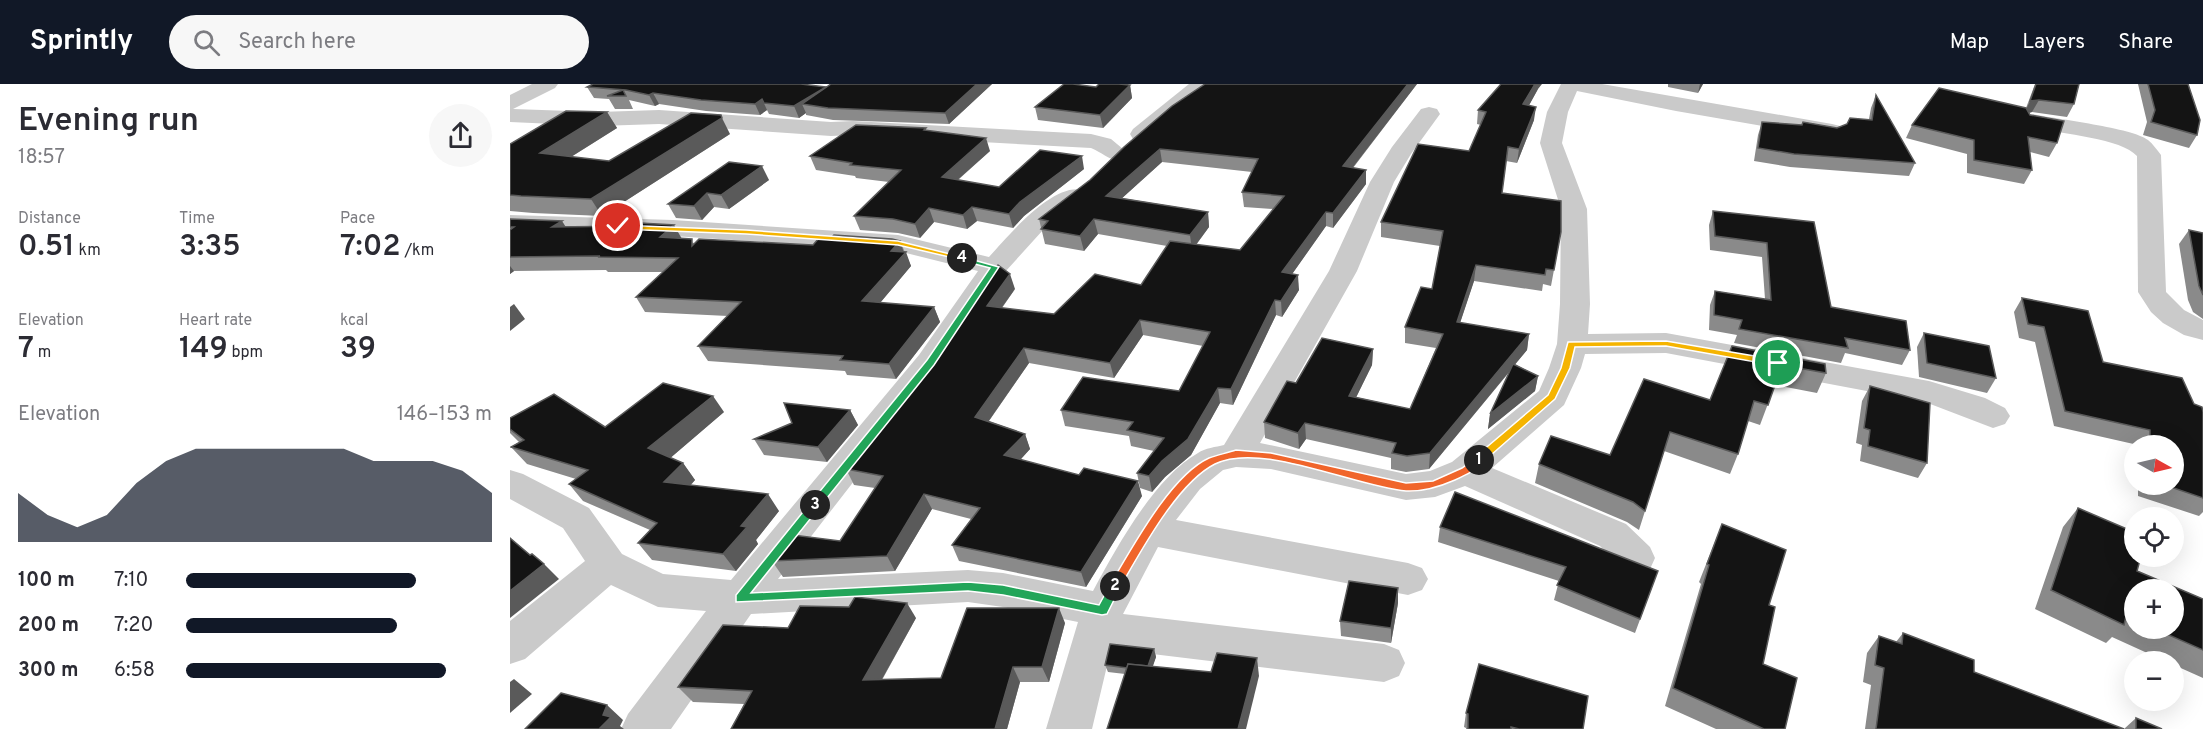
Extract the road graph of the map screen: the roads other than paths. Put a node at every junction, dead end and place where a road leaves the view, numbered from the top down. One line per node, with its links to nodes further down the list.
1 (548, 84): 4 (street)
2 (1202, 84): 9 (street)
3 (1571, 84): 8 (street); 13 (street)
4 (510, 103)
5 (1429, 114): 15 (street)
6 (510, 115): 9 (street)
7 (2032, 121): 12 (street)
8 (1832, 131)
9 (1117, 154): 11 (street)
10 (510, 223): 11 (street)
11 (995, 267): 22 (street)
12 (2203, 331)
13 (1572, 344): 14 (street); 16 (street)
14 (1993, 416)
15 (1236, 454): 16 (street); 18 (street)
16 (1466, 471): 19 (street)
17 (510, 483): 20 (street)
18 (1148, 530): 21 (street); 23 (street)
19 (1636, 558)
20 (608, 565): 22 (street); 24 (street)
21 (1408, 579)
22 (740, 598): 23 (street); 26 (street)
23 (1099, 620): 25 (street); 27 (street)
24 (510, 646)
25 (1384, 663)
26 (644, 729)
27 (1069, 729)

